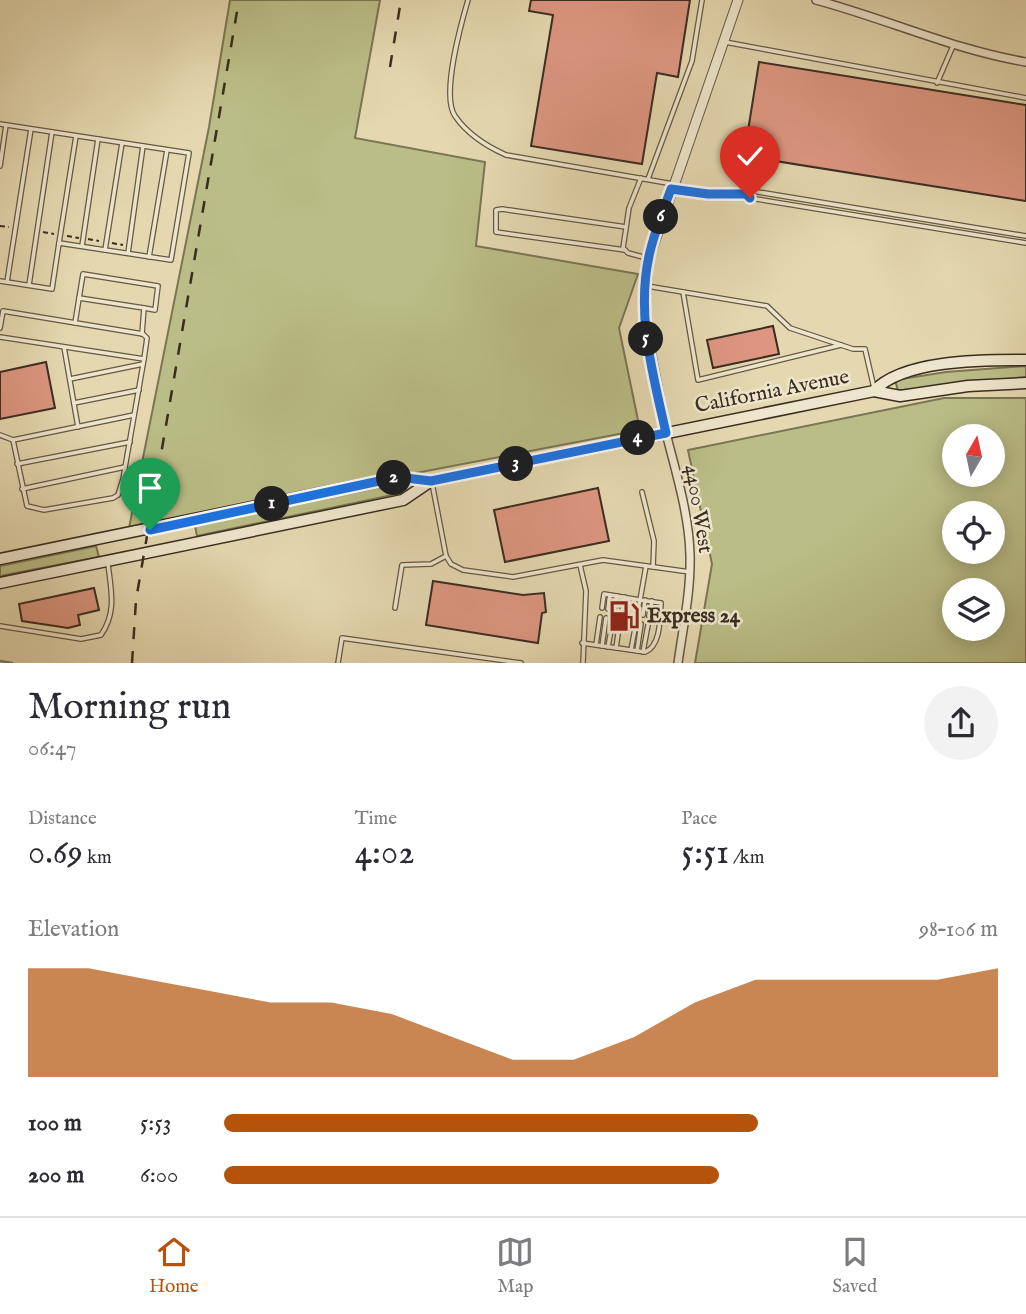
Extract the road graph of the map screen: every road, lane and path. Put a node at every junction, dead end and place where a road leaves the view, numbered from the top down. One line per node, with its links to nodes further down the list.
1 (468, 0): 20 (lane)
2 (702, 0): 21 (lane)
3 (738, 0): 5 (street, 4400 West)
4 (816, 0): 6 (street)
5 (724, 42): 8 (lane); 22 (street, 4400 West)
6 (953, 45): 7 (street); 8 (lane)
7 (1026, 62)
8 (937, 83): 9 (lane)
9 (1026, 98)
10 (0, 124): 11 (lane)
11 (6, 125): 12 (lane); 19 (lane)
12 (31, 129): 13 (lane); 35 (lane)
13 (52, 132): 14 (lane); 36 (lane)
14 (76, 136): 15 (lane); 26 (lane)
15 (98, 139): 16 (lane); 28 (lane)
16 (122, 143): 17 (lane); 29 (lane)
17 (144, 146): 18 (lane); 31 (lane)
18 (167, 150): 32 (lane); 32 (lane)
19 (0, 166)
20 (642, 178): 21 (lane); 24 (lane)
21 (648, 180): 22 (lane)
22 (672, 186): 23 (lane); 33 (street, 4400 West)
23 (746, 194): 25 (lane); 27 (lane)
24 (626, 227): 30 (lane); 30 (lane)
25 (1026, 236)
26 (59, 243): 28 (lane); 36 (lane)
27 (1026, 243)
28 (82, 246): 29 (lane)
29 (105, 250): 31 (lane)
30 (625, 250): 33 (lane)
31 (128, 253): 32 (lane)
32 (149, 257)
33 (648, 258): 37 (street, 4400 West)
34 (0, 281): 35 (lane)
35 (6, 282): 36 (lane)
36 (29, 285)
37 (645, 285): 38 (lane); 56 (street, 4400 West)
38 (682, 292): 45 (lane); 45 (lane)
39 (79, 298): 40 (lane); 40 (lane); 41 (lane)
40 (144, 309): 43 (lane)
41 (75, 323): 42 (lane); 43 (lane)
42 (0, 328)
43 (142, 334): 48 (lane)
44 (0, 337): 46 (lane)
45 (841, 345): 52 (lane)
46 (64, 347): 48 (lane); 49 (lane)
47 (1026, 360): 52 (main road, California Avenue)
48 (144, 361): 49 (lane); 51 (lane)
49 (70, 379): 53 (lane)
50 (1026, 383): 52 (main road, California Avenue)
51 (139, 390): 53 (lane); 54 (lane)
52 (874, 391): 56 (main road, California Avenue)
53 (74, 403): 55 (lane)
54 (135, 415): 55 (lane); 59 (lane)
55 (78, 427): 58 (lane)
56 (666, 433): 62 (main road, California Avenue); 71 (street, 4400 West)
57 (0, 435): 58 (lane)
58 (13, 440): 60 (lane)
59 (130, 442): 60 (lane); 61 (lane)
60 (17, 464): 63 (lane)
61 (125, 467): 63 (lane); 63 (lane)
62 (431, 481): 65 (lane); 66 (main road, California Avenue); 67 (main road, California Avenue)
63 (22, 489)
64 (642, 492): 70 (lane)
65 (446, 556): 68 (lane); 78 (lane)
66 (0, 559)
67 (107, 560): 72 (main road, California Avenue); 91 (lane)
68 (580, 565): 69 (lane); 92 (lane)
69 (646, 566): 70 (lane); 76 (lane)
70 (653, 567): 71 (lane)
71 (690, 572): 102 (street, 4400 West)
72 (0, 583)
73 (610, 595): 74 (lane); 79 (lane); 80 (lane)
74 (617, 596): 75 (lane); 81 (lane)
75 (624, 597): 76 (lane); 82 (lane)
76 (642, 600): 77 (lane); 83 (lane)
77 (652, 601): 84 (lane); 98 (lane)
78 (395, 608)
79 (602, 608)
80 (608, 609)
81 (614, 610)
82 (622, 611)
83 (640, 614)
84 (649, 616)
85 (600, 617): 93 (lane)
86 (607, 618): 94 (lane)
87 (613, 619): 95 (lane)
88 (620, 620): 96 (lane)
89 (638, 623): 97 (lane)
90 (648, 625): 98 (lane)
91 (0, 626)
92 (582, 643): 93 (lane); 101 (lane)
93 (596, 645): 94 (lane)
94 (602, 646): 95 (lane)
95 (608, 647): 96 (lane)
96 (616, 648): 97 (lane)
97 (634, 650): 98 (lane)
98 (643, 652)
99 (338, 663): 100 (lane)
100 (521, 663)
101 (583, 663)
102 (678, 663)

